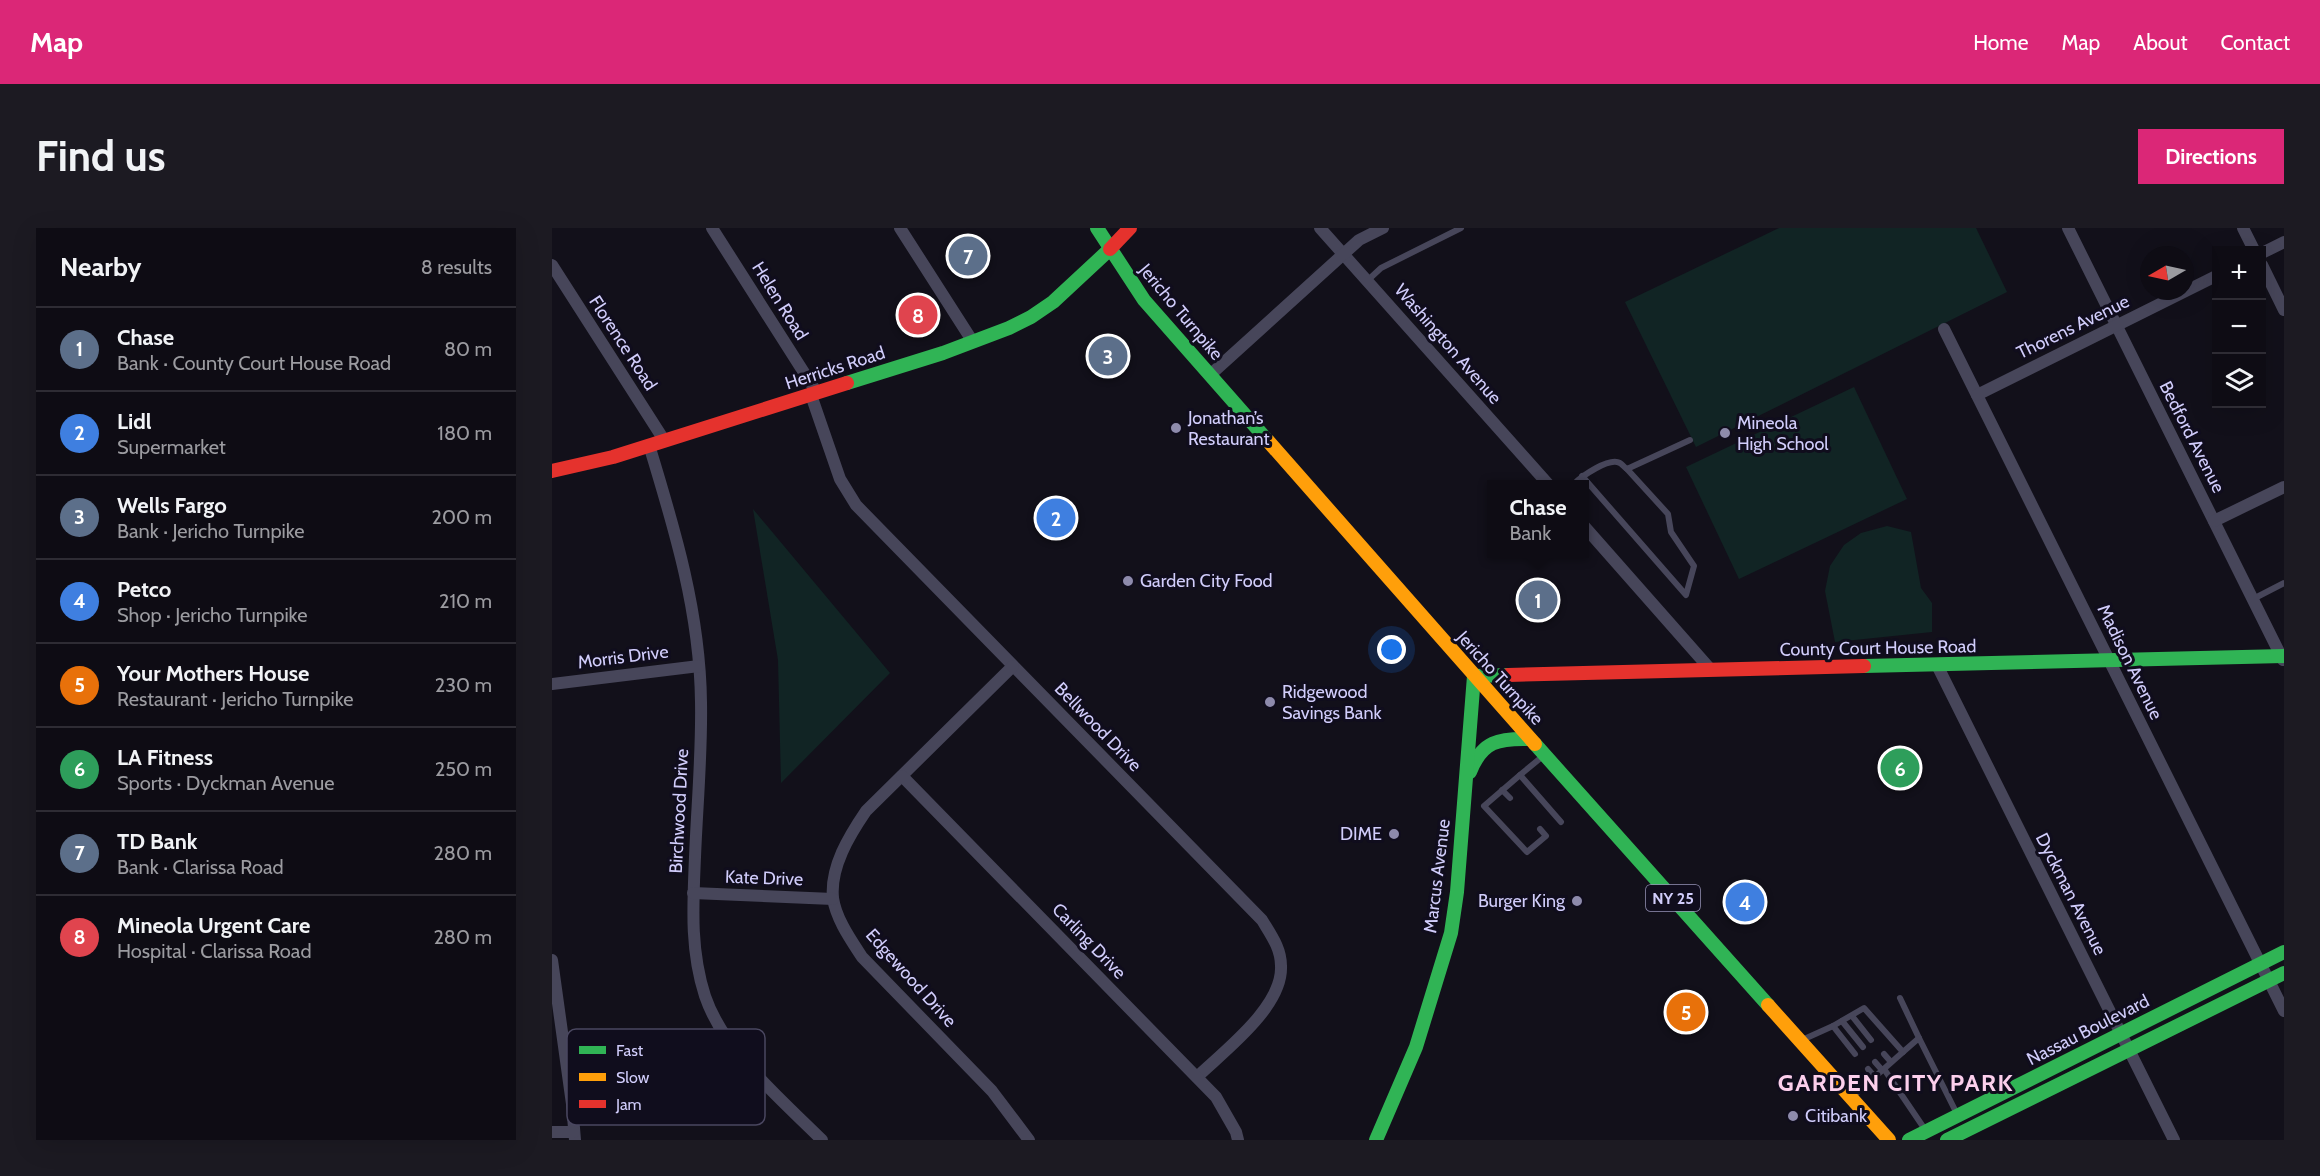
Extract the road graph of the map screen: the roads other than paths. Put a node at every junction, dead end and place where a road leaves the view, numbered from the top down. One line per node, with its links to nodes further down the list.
1 (712, 228): 24 (street, Helen Road)
2 (900, 228): 22 (street)
3 (1097, 228): 12 (main road, Jericho Turnpike / NY 25)
4 (1130, 228): 12 (main road, Herricks Road)
5 (1320, 228): 14 (street, Washington Avenue)
6 (1383, 228): 14 (street)
7 (1461, 228): 18 (lane)
8 (2068, 228): 20 (street, Bedford Avenue)
9 (2243, 228): 11 (street)
10 (2284, 242): 13 (street)
11 (2252, 246)
12 (1110, 249): 22 (main road, Herricks Road); 23 (main road, Jericho Turnpike / NY 25)
13 (2266, 251)
14 (1343, 254): 18 (street, Washington Avenue); 23 (street)
15 (552, 265): 26 (street, Florence Road)
16 (2266, 273): 19 (street)
17 (2212, 278): 20 (street, Thorens Avenue)
18 (1367, 281): 32 (street, Washington Avenue)
19 (2284, 310)
20 (2117, 326): 25 (street, Thorens Avenue); 37 (street, Bedford Avenue)
21 (1944, 329): 25 (street, Madison Avenue)
22 (973, 342): 24 (main road, Herricks Road)
23 (1210, 375): 47 (main road, Jericho Turnpike / NY 25)
24 (814, 394): 26 (main road, Herricks Road); 45 (street, Bellwood Drive)
25 (1977, 395): 42 (street, Madison Avenue)
26 (664, 440): 28 (main road, Herricks Road)
27 (1690, 440): 29 (lane)
28 (649, 445): 30 (main road, Herricks Road); 44 (street, Birchwood Drive)
29 (1627, 470): 31 (lane); 35 (lane)
30 (552, 471)
31 (1582, 476): 33 (lane); 34 (lane)
32 (1544, 480)
33 (1578, 480)
34 (1585, 480)
35 (1589, 484)
36 (2284, 487): 37 (street)
37 (2214, 521): 40 (street, Bedford Avenue)
38 (1589, 532): 46 (street)
39 (2284, 583): 40 (lane)
40 (2253, 599): 41 (street, Bedford Avenue)
41 (2283, 658): 42 (main road, County Court House Road)
42 (2109, 660): 43 (main road, County Court House Road); 62 (street, Madison Avenue)
43 (1937, 665): 46 (main road, County Court House Road); 71 (street, Dyckman Avenue)
44 (699, 666): 48 (street, Morris Drive); 58 (street, Birchwood Drive)
45 (1013, 666): 52 (street, Edgewood Drive); 85 (street, Bellwood Drive)
46 (1711, 669): 47 (main road, County Court House Road)
47 (1474, 676): 49 (main road, Jericho Turnpike / NY 25); 55 (main road, Marcus Avenue)
48 (552, 684)
49 (1530, 739): 50 (main road, Jericho Turnpike / NY 25); 55 (main road)
50 (1544, 755): 51 (lane); 73 (main road, Jericho Turnpike / NY 25)
51 (1520, 775): 53 (lane); 56 (lane)
52 (902, 776): 59 (street, Edgewood Drive); 85 (street, Carling Drive)
53 (1502, 790): 54 (lane); 57 (lane)
54 (1510, 798)
55 (1463, 806): 96 (main road, Marcus Avenue)
56 (1561, 822)
57 (1540, 829)
58 (693, 894): 59 (street, Kate Drive); 70 (street, Birchwood Drive)
59 (833, 899): 94 (street, Edgewood Drive)
60 (2284, 952): 62 (main road, Nassau Boulevard)
61 (552, 960): 84 (street)
62 (2260, 964): 64 (street, Madison Avenue); 71 (main road, Nassau Boulevard)
63 (2284, 973): 64 (main road, Nassau Boulevard)
64 (2269, 981): 66 (street, Madison Avenue); 76 (main road, Nassau Boulevard)
65 (1900, 998): 72 (lane)
66 (2284, 1011)
67 (1852, 1016): 68 (lane); 74 (lane); 77 (lane)
68 (1842, 1021): 69 (lane); 75 (lane)
69 (1833, 1026): 73 (lane); 78 (lane)
70 (722, 1029)
71 (2121, 1034): 76 (street, Dyckman Avenue); 89 (main road, Nassau Boulevard)
72 (1919, 1038): 77 (lane); 89 (lane)
73 (1801, 1040): 88 (main road, Jericho Turnpike / NY 25)
74 (1871, 1040)
75 (1863, 1047)
76 (2129, 1050): 99 (main road, Nassau Boulevard); 100 (street, Dyckman Avenue)
77 (1903, 1052): 81 (lane)
78 (1855, 1054)
79 (1884, 1054): 81 (lane)
80 (1875, 1062): 83 (lane)
81 (1891, 1062): 83 (lane)
82 (1868, 1068): 86 (lane)
83 (1883, 1070): 86 (lane); 90 (lane)
84 (567, 1075)
85 (1197, 1077): 95 (street, Carling Drive)
86 (1875, 1077): 88 (lane)
87 (765, 1082): 93 (street, Birchwood Drive)
88 (1851, 1098): 97 (main road, Jericho Turnpike / NY 25)
89 (1958, 1116): 90 (main road, Nassau Boulevard)
90 (1927, 1131): 98 (main road, Nassau Boulevard)
91 (552, 1132): 92 (street)
92 (575, 1136)
93 (822, 1140)
94 (1029, 1140)
95 (1238, 1140)
96 (1376, 1140)
97 (1890, 1140)
98 (1909, 1140)
99 (1947, 1140)
100 (2174, 1140)

